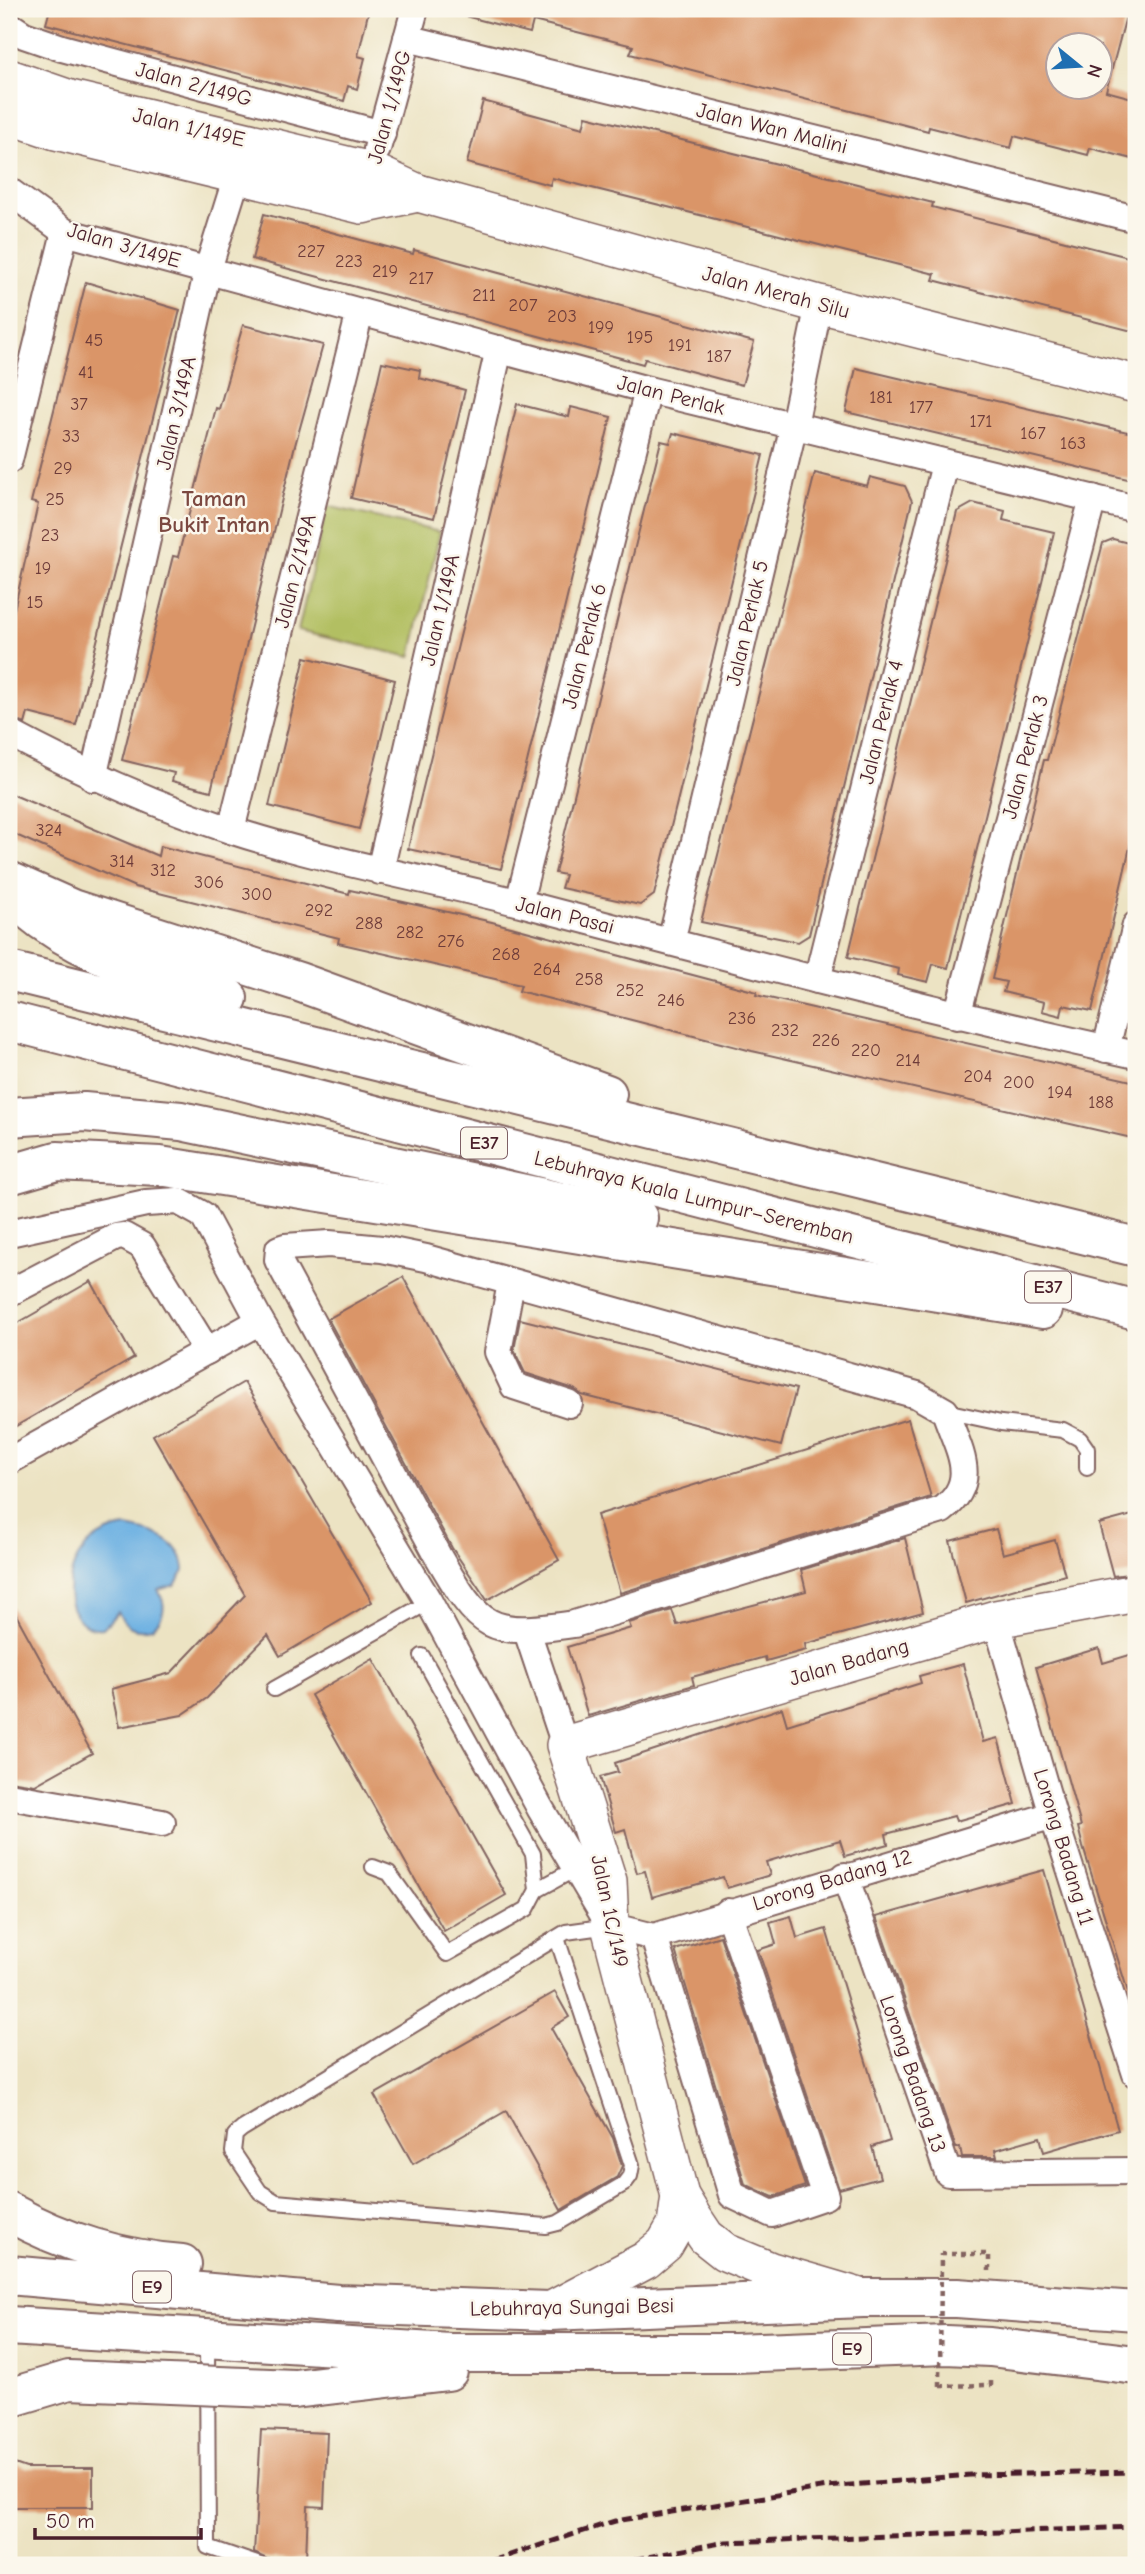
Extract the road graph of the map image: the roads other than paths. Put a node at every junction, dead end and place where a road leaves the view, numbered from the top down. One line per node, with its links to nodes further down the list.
1 (415, 9): 3 (street, Jalan 1/149G)
2 (9, 24): 6 (street, Jalan 2/149G)
3 (407, 38): 6 (street, Jalan 1/149G); 10 (street, Jalan Wan Malini)
4 (9, 78): 8 (street, Jalan 1/149E)
5 (9, 115): 7 (street, Jalan 1/149E)
6 (382, 134): 8 (street, Jalan 1/149G)
7 (239, 173): 8 (street, Jalan 1/149E); 12 (street, Jalan 3/149A)
8 (367, 188): 13 (street, Jalan Merah Silu)
9 (9, 191): 11 (street, Jalan 3/149E)
10 (1136, 219)
11 (65, 232): 12 (street, Jalan 3/149E); 19 (street)
12 (208, 268): 14 (street, Jalan Perlak); 24 (street, Jalan 3/149A)
13 (819, 304): 16 (street, Jalan Merah Silu); 18 (street, Jalan Perlak 5)
14 (360, 312): 15 (street, Jalan Perlak); 25 (street, Jalan 2/149A)
15 (499, 349): 17 (street, Jalan Perlak); 26 (street, Jalan 1/149A)
16 (1136, 384)
17 (648, 390): 18 (street, Jalan Perlak); 29 (street, Jalan Perlak 6)
18 (793, 425): 20 (street, Jalan Perlak); 31 (street, Jalan Perlak 5)
19 (9, 460)
20 (946, 464): 21 (street, Jalan Perlak); 33 (street, Jalan Perlak 4)
21 (1093, 498): 22 (street, Jalan Perlak); 34 (street, Jalan Perlak 3)
22 (1136, 509)
23 (9, 733): 24 (street, Jalan Pasai)
24 (93, 778): 25 (street, Jalan Pasai)
25 (231, 830): 26 (street, Jalan Pasai)
26 (380, 871): 29 (street, Jalan Pasai)
27 (9, 881): 40 (highway)
28 (9, 893): 36 (highway)
29 (519, 902): 31 (street, Jalan Pasai)
30 (1136, 925): 37 (street)
31 (671, 942): 33 (street, Jalan Pasai)
32 (9, 971): 36 (highway)
33 (817, 980): 34 (street, Jalan Pasai)
34 (957, 1016): 37 (street, Jalan Pasai)
35 (9, 1021): 44 (highway, Lebuhraya Kuala Lumpur–Seremban / E37)
36 (310, 1042): 40 (highway)
37 (1106, 1049): 38 (street, Jalan Pasai)
38 (1136, 1055)
39 (9, 1117): 44 (highway)
40 (807, 1166): 43 (highway)
41 (9, 1175): 49 (highway)
42 (9, 1234): 48 (street)
43 (1136, 1247)
44 (959, 1265): 47 (highway, Lebuhraya Kuala Lumpur–Seremban / E37)
45 (511, 1283): 51 (street); 52 (street); 58 (street)
46 (9, 1293): 50 (street)
47 (1136, 1310)
48 (260, 1321): 50 (street); 56 (street)
49 (1136, 1324)
50 (206, 1350): 53 (street)
51 (569, 1404)
52 (945, 1411): 54 (lane); 58 (street)
53 (9, 1461)
54 (1087, 1468)
55 (1136, 1593): 57 (street, Jalan Badang)
56 (429, 1602): 60 (lane); 66 (street)
57 (996, 1619): 61 (street, Jalan Badang); 63 (street, Lorong Badang 11)
58 (527, 1631): 61 (street, Jalan 1C/149)
59 (422, 1656): 68 (lane)
60 (274, 1689)
61 (565, 1745): 70 (street, Jalan 1C/149)
62 (9, 1796): 64 (street)
63 (1053, 1815): 67 (street, Lorong Badang 12); 73 (street, Lorong Badang 11)
64 (162, 1823)
65 (373, 1867): 68 (lane)
66 (577, 1868): 68 (lane); 70 (street)
67 (845, 1876): 69 (street, Lorong Badang 12); 74 (street, Lorong Badang 13)
68 (537, 1890)
69 (728, 1912): 71 (street, Lorong Badang 12); 71 (street)
70 (610, 1926): 71 (street); 72 (lane); 75 (street, Jalan 1C/149)
71 (654, 1937)
72 (557, 1938): 72 (lane)
73 (1136, 2074)
74 (1136, 2171)
75 (680, 2196): 78 (street, Jalan 1C/149); 80 (street, Jalan 1C/149)
76 (9, 2212): 79 (highway)
77 (9, 2276): 79 (highway, Lebuhraya Sungai Besi / E9)
78 (863, 2298): 80 (highway, Lebuhraya Sungai Besi / E9); 81 (highway, Lebuhraya Sungai Besi / E9)
79 (295, 2299): 80 (highway, Lebuhraya Sungai Besi / E9)
80 (550, 2311)
81 (1136, 2311)
82 (9, 2326): 83 (highway, Lebuhraya Sungai Besi / E9)
83 (207, 2340): 84 (highway, Lebuhraya Sungai Besi / E9); 87 (lane)
84 (589, 2353): 85 (highway, Lebuhraya Sungai Besi / E9); 86 (highway, bridge)
85 (1136, 2365)
86 (9, 2398)
87 (260, 2565)

